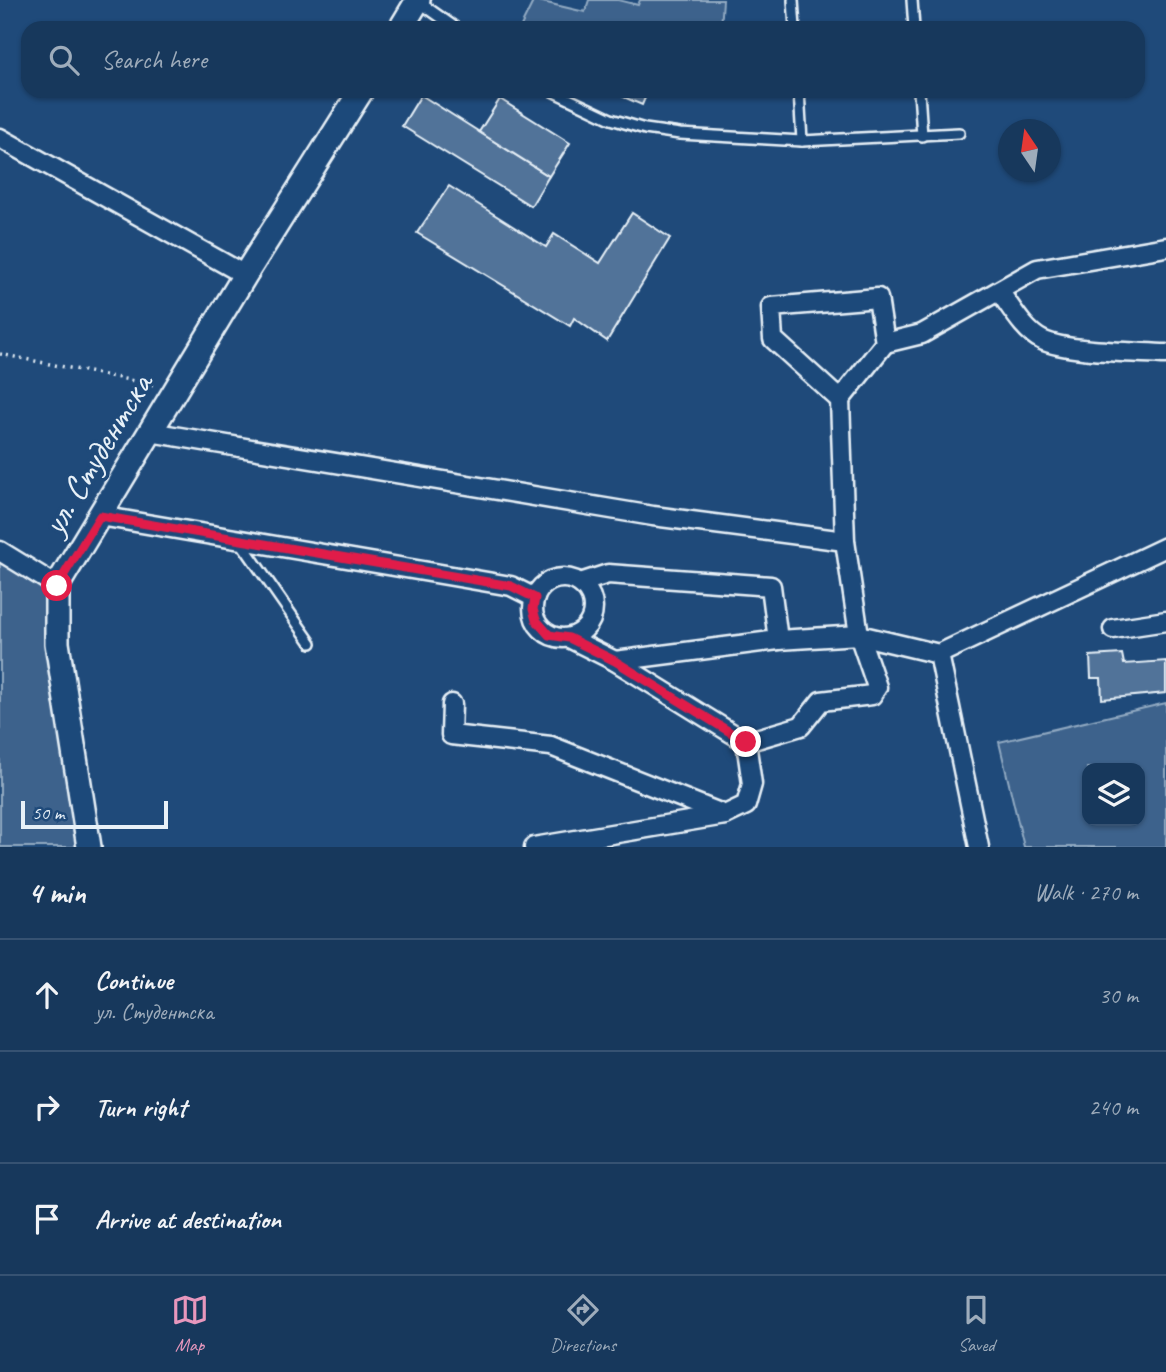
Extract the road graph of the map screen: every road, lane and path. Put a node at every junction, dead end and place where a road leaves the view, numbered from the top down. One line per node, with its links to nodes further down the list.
1 (418, 0): 4 (street); 5 (lane)
2 (793, 0): 6 (lane)
3 (912, 0): 7 (lane)
4 (405, 21)
5 (446, 21)
6 (794, 21)
7 (914, 21)
8 (357, 98): 17 (street, ул. Студентска)
9 (567, 98): 15 (lane)
10 (799, 98): 15 (lane)
11 (919, 98): 13 (lane)
12 (959, 134): 13 (lane)
13 (922, 136): 15 (lane)
14 (0, 138): 17 (street)
15 (802, 141)
16 (1166, 247): 18 (street)
17 (245, 275): 22 (street, ул. Студентска)
18 (999, 291): 19 (street); 21 (street)
19 (885, 343): 23 (street); 23 (street)
20 (0, 354): 22 (path)
21 (1166, 354)
22 (176, 389): 24 (street, ул. Студентска)
23 (840, 400): 27 (street)
24 (150, 432): 25 (street, ул. Студентска); 27 (street)
25 (100, 516): 26 (street); 31 (street, ул. Студентска)
26 (239, 539): 32 (street); 38 (lane)
27 (845, 541): 35 (street)
28 (1166, 547): 39 (street)
29 (0, 551): 31 (street)
30 (580, 583): 32 (street); 36 (street); 37 (street)
31 (57, 586): 44 (street, ул. Студентска)
32 (535, 598): 36 (street)
33 (1166, 621): 34 (street)
34 (1113, 629)
35 (859, 635): 37 (street); 39 (street); 42 (street)
36 (569, 638): 40 (street)
37 (778, 640): 40 (street)
38 (311, 643)
39 (939, 654): 46 (street)
40 (615, 661): 42 (street)
41 (452, 704): 43 (street)
42 (746, 742): 43 (street)
43 (725, 815): 45 (street)
44 (89, 847)
45 (534, 847)
46 (979, 847)

